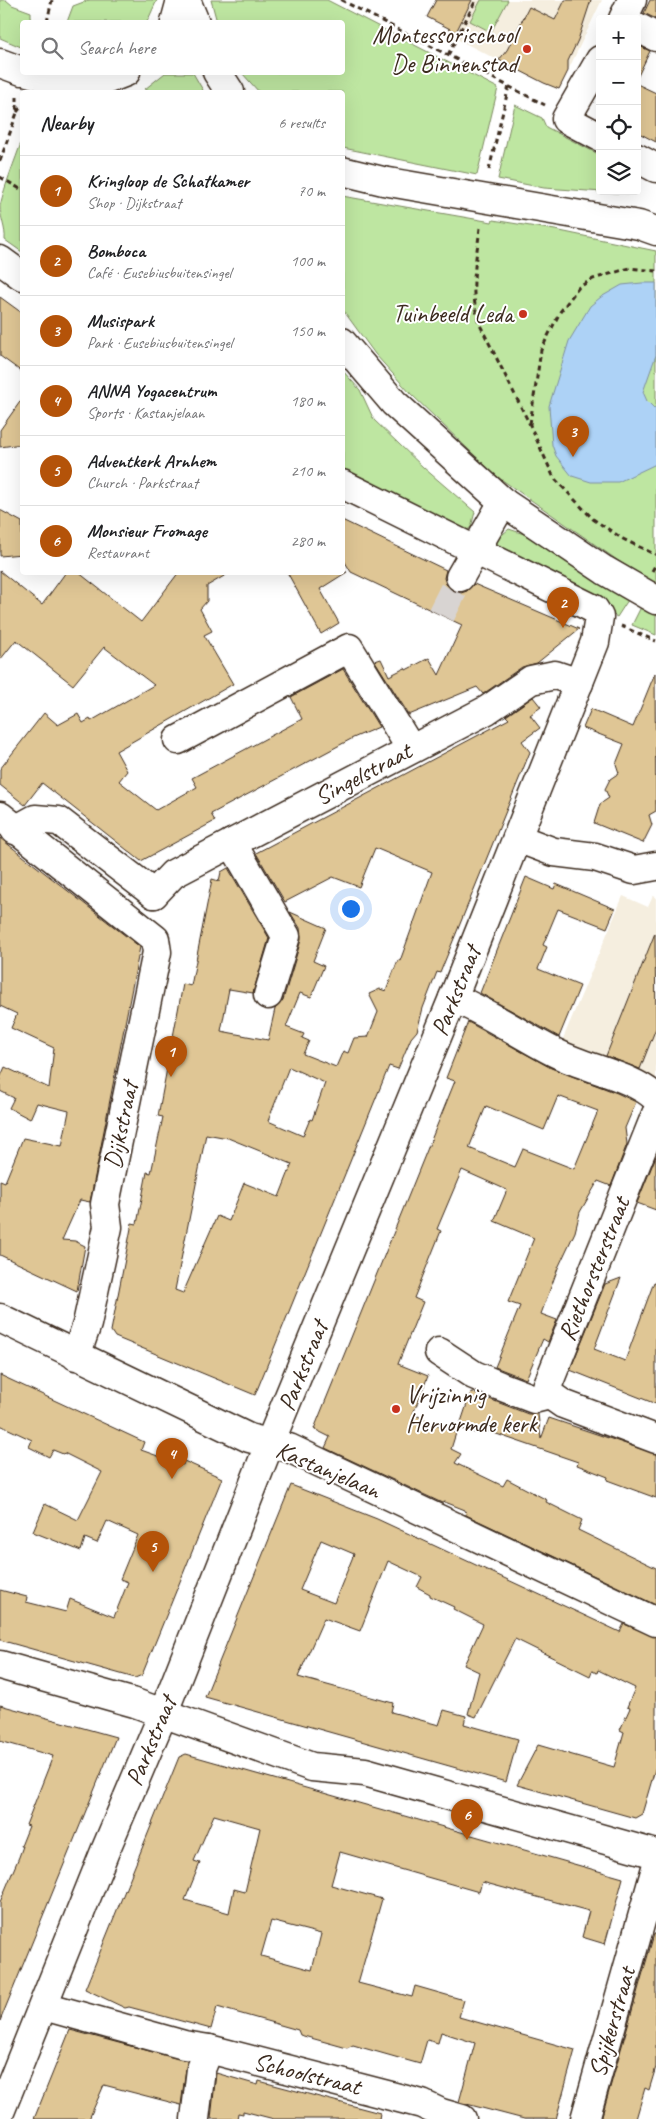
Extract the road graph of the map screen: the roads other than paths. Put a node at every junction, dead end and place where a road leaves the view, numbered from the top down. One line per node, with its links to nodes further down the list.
1 (181, 0): 5 (street)
2 (186, 0): 6 (street)
3 (632, 0): 4 (street)
4 (625, 15)
5 (176, 20)
6 (194, 20)
7 (641, 29): 8 (street)
8 (656, 37)
9 (0, 63): 13 (street)
10 (596, 67): 16 (street)
11 (119, 75): 14 (street)
12 (218, 75): 15 (street)
13 (23, 80): 14 (street)
14 (84, 90)
15 (229, 90)
16 (596, 136)
17 (641, 160): 18 (street)
18 (656, 168)
19 (345, 171): 20 (street)
20 (383, 181): 21 (street); 22 (street)
21 (345, 184)
22 (656, 231)
23 (0, 260): 24 (street)
24 (20, 275)
25 (345, 346): 27 (street)
26 (345, 486): 28 (street)
27 (504, 502): 28 (street); 30 (street)
28 (475, 551): 29 (street); 31 (street, Parkstraat)
29 (460, 577)
30 (656, 600)
31 (579, 683): 33 (street, Singelstraat); 35 (street, Parkstraat)
32 (178, 740): 33 (street)
33 (412, 750): 36 (street, Singelstraat)
34 (8, 823): 38 (street); 39 (street)
35 (518, 838): 37 (street); 41 (street, Parkstraat)
36 (232, 843): 38 (street, Singelstraat); 40 (street)
37 (656, 866)
38 (154, 894): 39 (street, Dijkstraat)
39 (151, 934): 46 (street, Dijkstraat)
40 (268, 995)
41 (453, 998): 42 (street); 49 (street, Parkstraat)
42 (656, 1098)
43 (656, 1114): 47 (street, Riethorsterstraat)
44 (0, 1318): 46 (street, Kastanjelaan)
45 (439, 1352): 47 (street)
46 (76, 1356): 49 (street, Kastanjelaan)
47 (550, 1395): 48 (street)
48 (656, 1439)
49 (269, 1445): 50 (street, Kastanjelaan); 52 (street, Parkstraat)
50 (656, 1622)
51 (0, 1665): 52 (street)
52 (164, 1714): 53 (street); 55 (street, Parkstraat)
53 (656, 1854)
54 (656, 1868): 60 (street, Spijkerstraat)
55 (44, 2006): 56 (street, Schoolstraat); 57 (street, Parkstraat)
56 (209, 2049): 58 (street); 59 (street, Schoolstraat)
57 (0, 2112)
58 (195, 2119)
59 (462, 2119)
60 (585, 2119)

